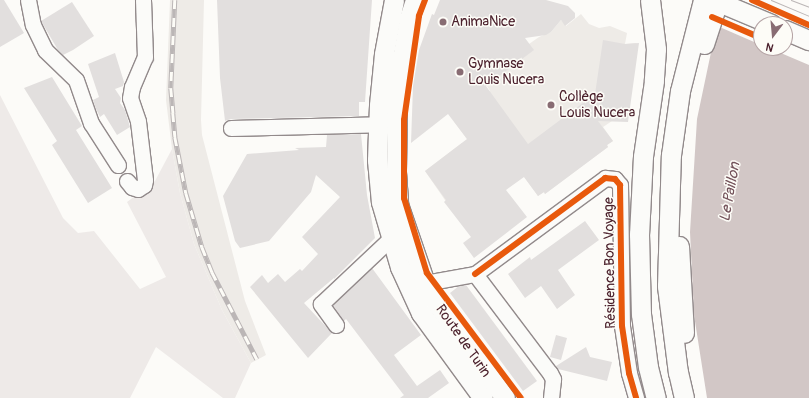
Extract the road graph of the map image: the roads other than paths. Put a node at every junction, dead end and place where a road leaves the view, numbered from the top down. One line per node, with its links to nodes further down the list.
1 (28, 0): 13 (street)
2 (143, 0): 14 (street)
3 (394, 0): 11 (main road, Route de Turin)
4 (415, 0): 11 (main road, Route de Turin)
5 (690, 0): 24 (main road)
6 (712, 0): 8 (main road); 25 (main road); 26 (main road)
7 (650, 6): 23 (main road)
8 (753, 17)
9 (793, 33): 10 (main road)
10 (809, 40)
11 (387, 124): 12 (street); 15 (main road, Route de Turin); 17 (main road, Route de Turin)
12 (231, 128)
13 (118, 165)
14 (127, 181)
15 (390, 238): 18 (street); 19 (main road, Route de Turin)
16 (475, 274): 17 (street, Résidence Bon Voyage); 21 (street); 22 (street, Résidence Bon Voyage)
17 (424, 282): 20 (main road, Route de Turin)
18 (336, 325)
19 (484, 398)
20 (505, 398)
21 (551, 398)
22 (636, 398)
23 (656, 398)
24 (671, 398)
25 (684, 398)
26 (694, 398)

